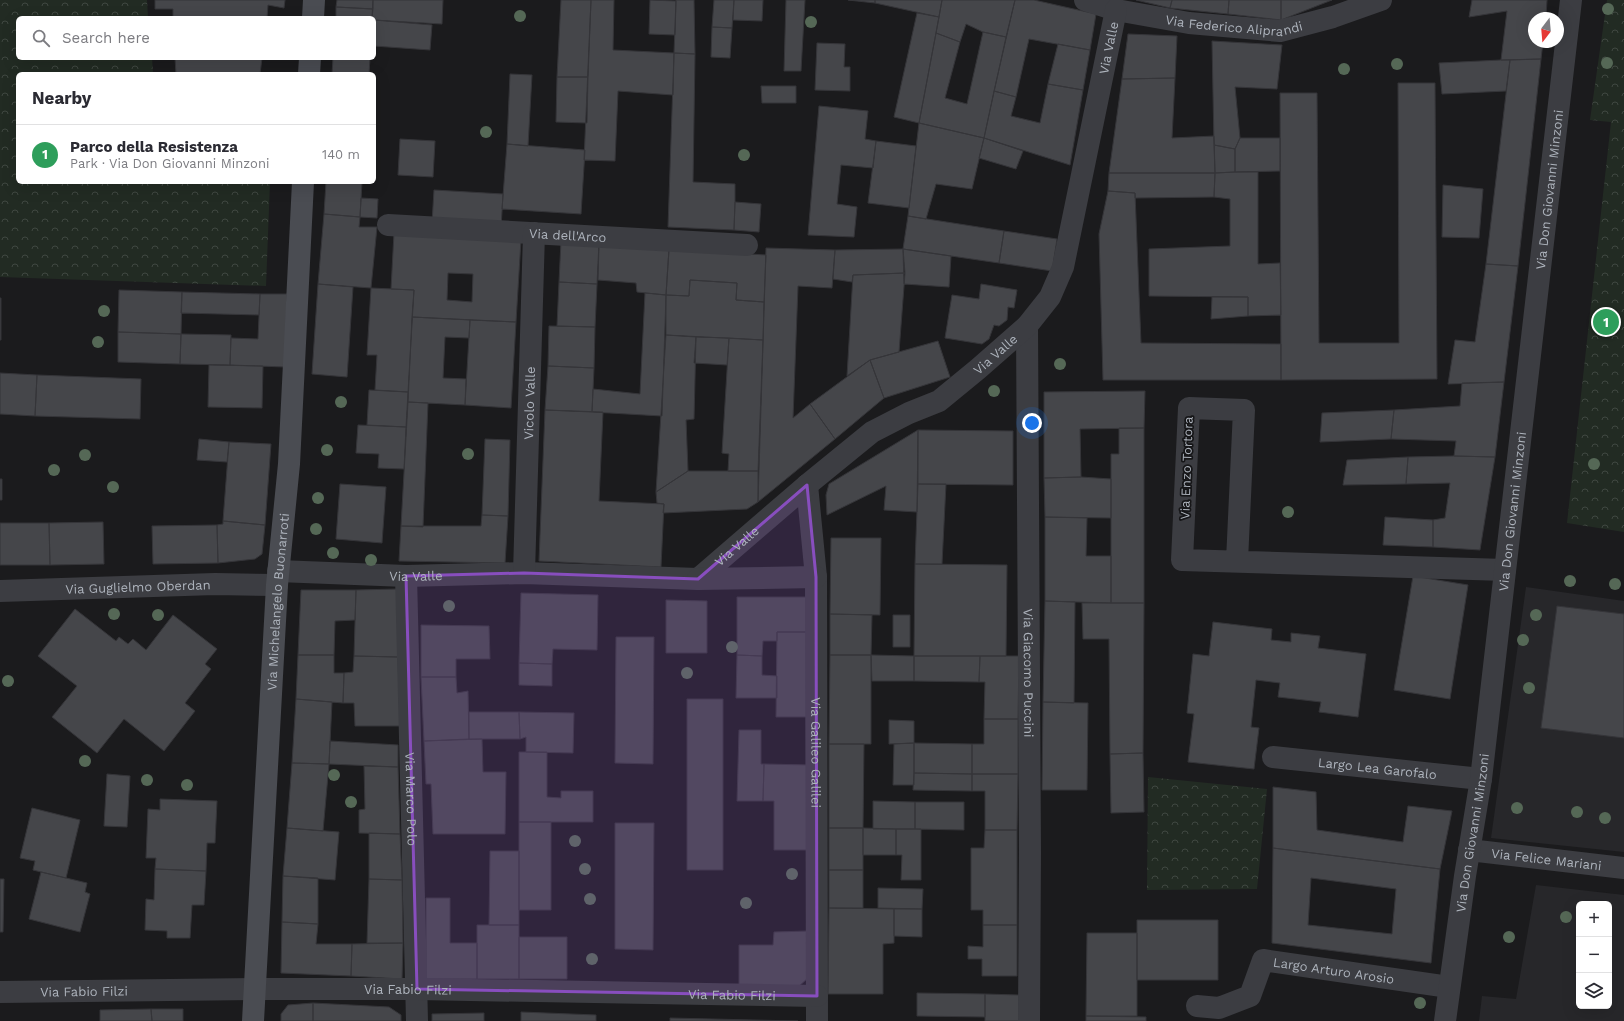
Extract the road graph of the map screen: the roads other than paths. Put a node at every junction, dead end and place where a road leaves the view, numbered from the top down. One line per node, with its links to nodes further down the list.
1 (314, 0): 6 (street)
2 (1085, 0): 5 (street, Via Federico Aliprandi)
3 (1381, 0): 5 (street, Via Federico Aliprandi)
4 (1571, 0): 16 (street, Via Don Giovanni Minzoni)
5 (1116, 10): 13 (street, Via Valle)
6 (313, 16)
7 (310, 60): 8 (street)
8 (309, 72)
9 (303, 184): 20 (street, Via Michelangelo Buonarroti)
10 (388, 225): 11 (street, Via dell'Arco)
11 (534, 234): 12 (street, Via dell'Arco); 17 (street, Vicolo Valle)
12 (747, 245)
13 (1027, 326): 14 (street, Via Valle); 36 (street, Via Giacomo Puccini)
14 (807, 485): 19 (street, Via Galileo Galilei); 21 (street, Via Valle)
15 (1237, 561): 15 (street, Via Enzo Tortora); 16 (street, Via Enzo Tortora)
16 (1505, 570): 24 (street, Via Don Giovanni Minzoni)
17 (524, 573): 18 (street, Via Valle); 21 (street, Via Valle)
18 (406, 576): 20 (street, Via Valle); 29 (street, Via Marco Polo)
19 (816, 577): 21 (street, Via Valle); 31 (street, Via Galileo Galilei)
20 (277, 578): 22 (street, Via Guglielmo Oberdan); 28 (street, Via Michelangelo Buonarroti)
21 (698, 579)
22 (0, 591)
23 (1273, 757): 24 (street, Largo Lea Garofalo)
24 (1481, 779): 25 (street, Via Don Giovanni Minzoni)
25 (1469, 850): 26 (street, Via Felice Mariani); 27 (street, Via Don Giovanni Minzoni)
26 (1624, 868)
27 (1449, 987): 32 (street, Largo Arturo Arosio); 37 (street, Via Don Giovanni Minzoni)
28 (255, 988): 29 (street, Via Fabio Filzi); 30 (street, Via Fabio Filzi); 33 (street, Via Michelangelo Buonarroti)
29 (417, 989): 31 (street, Via Fabio Filzi); 34 (street, Via Marco Polo)
30 (0, 992)
31 (817, 996): 35 (street, Via Galileo Galilei)
32 (1197, 1006)
33 (253, 1021)
34 (416, 1021)
35 (817, 1021)
36 (1029, 1021)
37 (1445, 1021)

